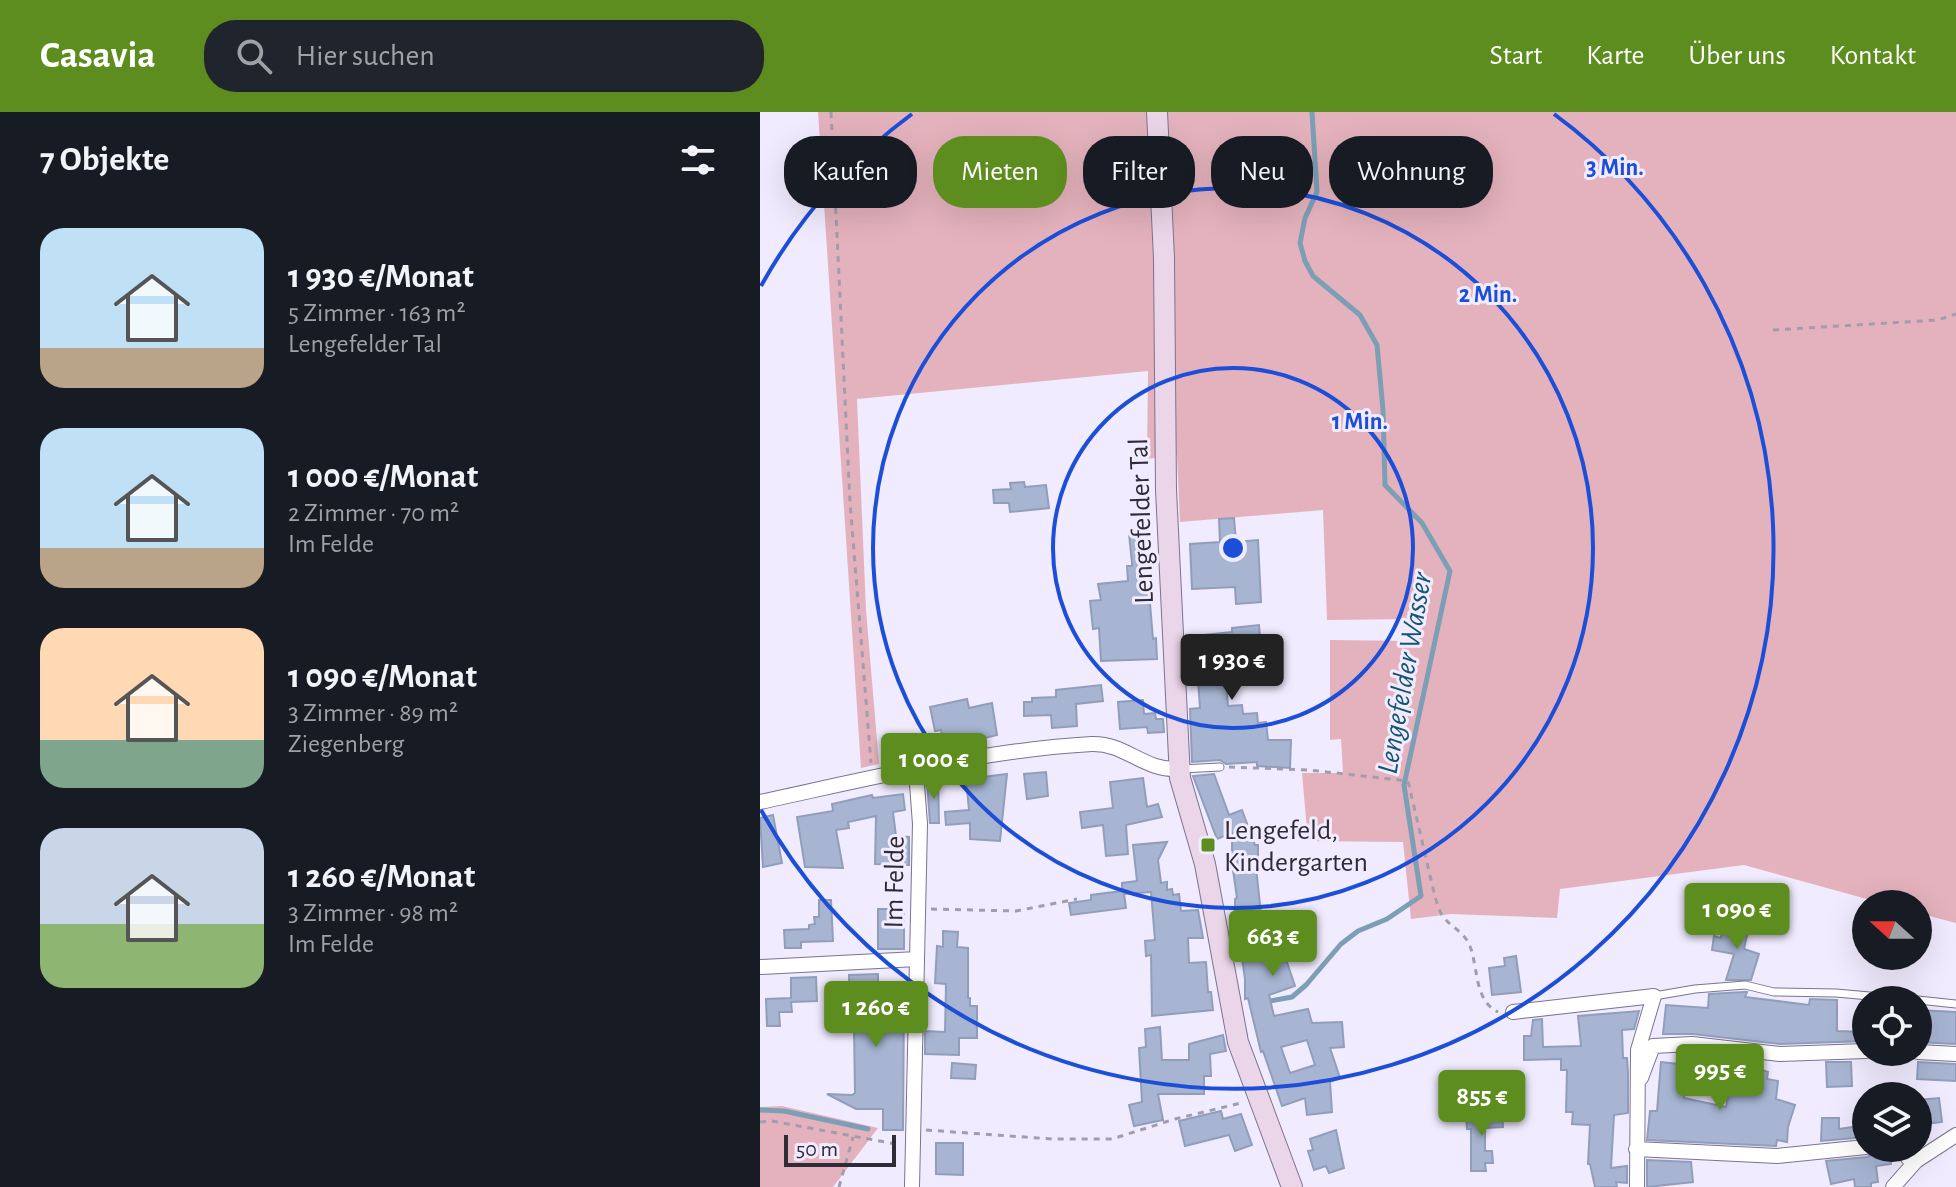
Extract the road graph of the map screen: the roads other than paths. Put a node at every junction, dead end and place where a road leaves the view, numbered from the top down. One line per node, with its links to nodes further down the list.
1 (1157, 118): 3 (street, Lengefelder Tal)
2 (1220, 767): 3 (lane)
3 (1179, 769): 4 (street); 24 (street, Lengefelder Tal)
4 (916, 771): 5 (street); 6 (street, Im Felde)
5 (760, 802)
6 (917, 959): 7 (street); 23 (street, Im Felde)
7 (760, 967)
8 (1852, 994): 9 (lane)
9 (1654, 996): 12 (street); 16 (street)
10 (1932, 1002): 11 (lane)
11 (1956, 1004)
12 (1513, 1012)
13 (1852, 1051): 16 (street)
14 (1932, 1053): 15 (street)
15 (1956, 1054)
16 (1638, 1086): 21 (street)
17 (1956, 1124): 19 (street)
18 (1956, 1135): 19 (street)
19 (1938, 1145): 22 (street)
20 (1852, 1148): 21 (street)
21 (1636, 1149): 25 (street)
22 (1913, 1164): 26 (street)
23 (912, 1187)
24 (1292, 1187)
25 (1637, 1187)
26 (1893, 1187)

